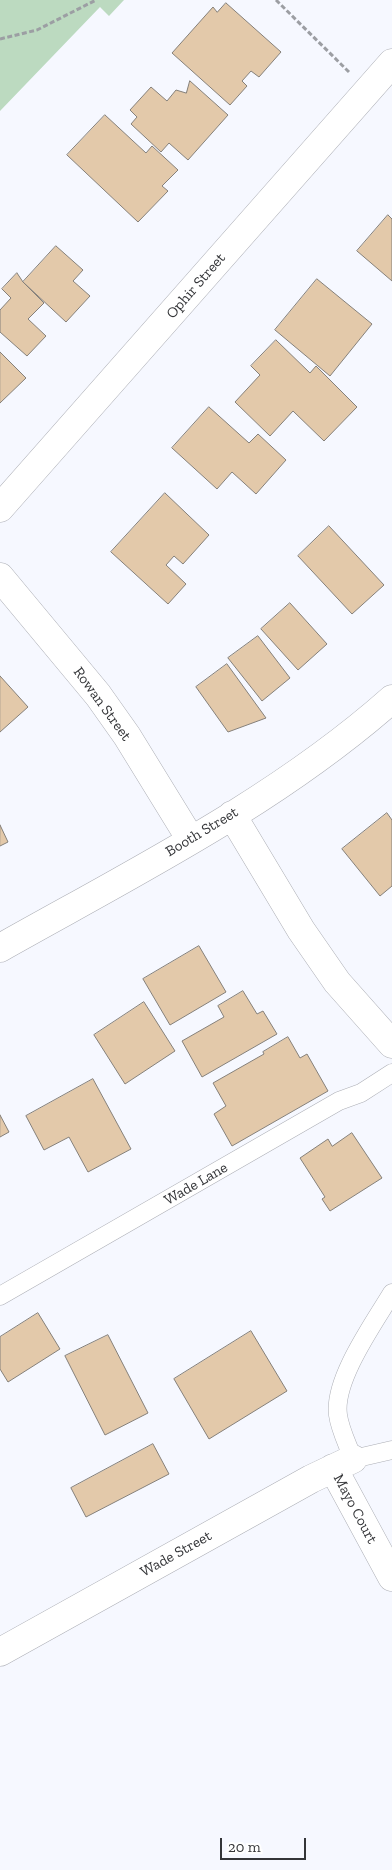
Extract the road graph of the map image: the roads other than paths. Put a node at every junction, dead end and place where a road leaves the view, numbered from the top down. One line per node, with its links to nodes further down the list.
1 (392, 63): 2 (street, Ophir Street)
2 (0, 508)
3 (0, 577): 6 (street, Rowan Street)
4 (392, 699): 5 (street, Booth Street)
5 (232, 815): 6 (street, Booth Street); 8 (street)
6 (191, 840): 7 (street, Booth Street)
7 (0, 948)
8 (392, 1044)
9 (392, 1073): 11 (lane, Wade Lane)
10 (392, 1293): 13 (lane)
11 (0, 1296)
12 (392, 1450): 13 (lane, Wade Street)
13 (343, 1464): 14 (street, Mayo Court); 15 (street, Wade Street)
14 (392, 1577)
15 (0, 1652)

